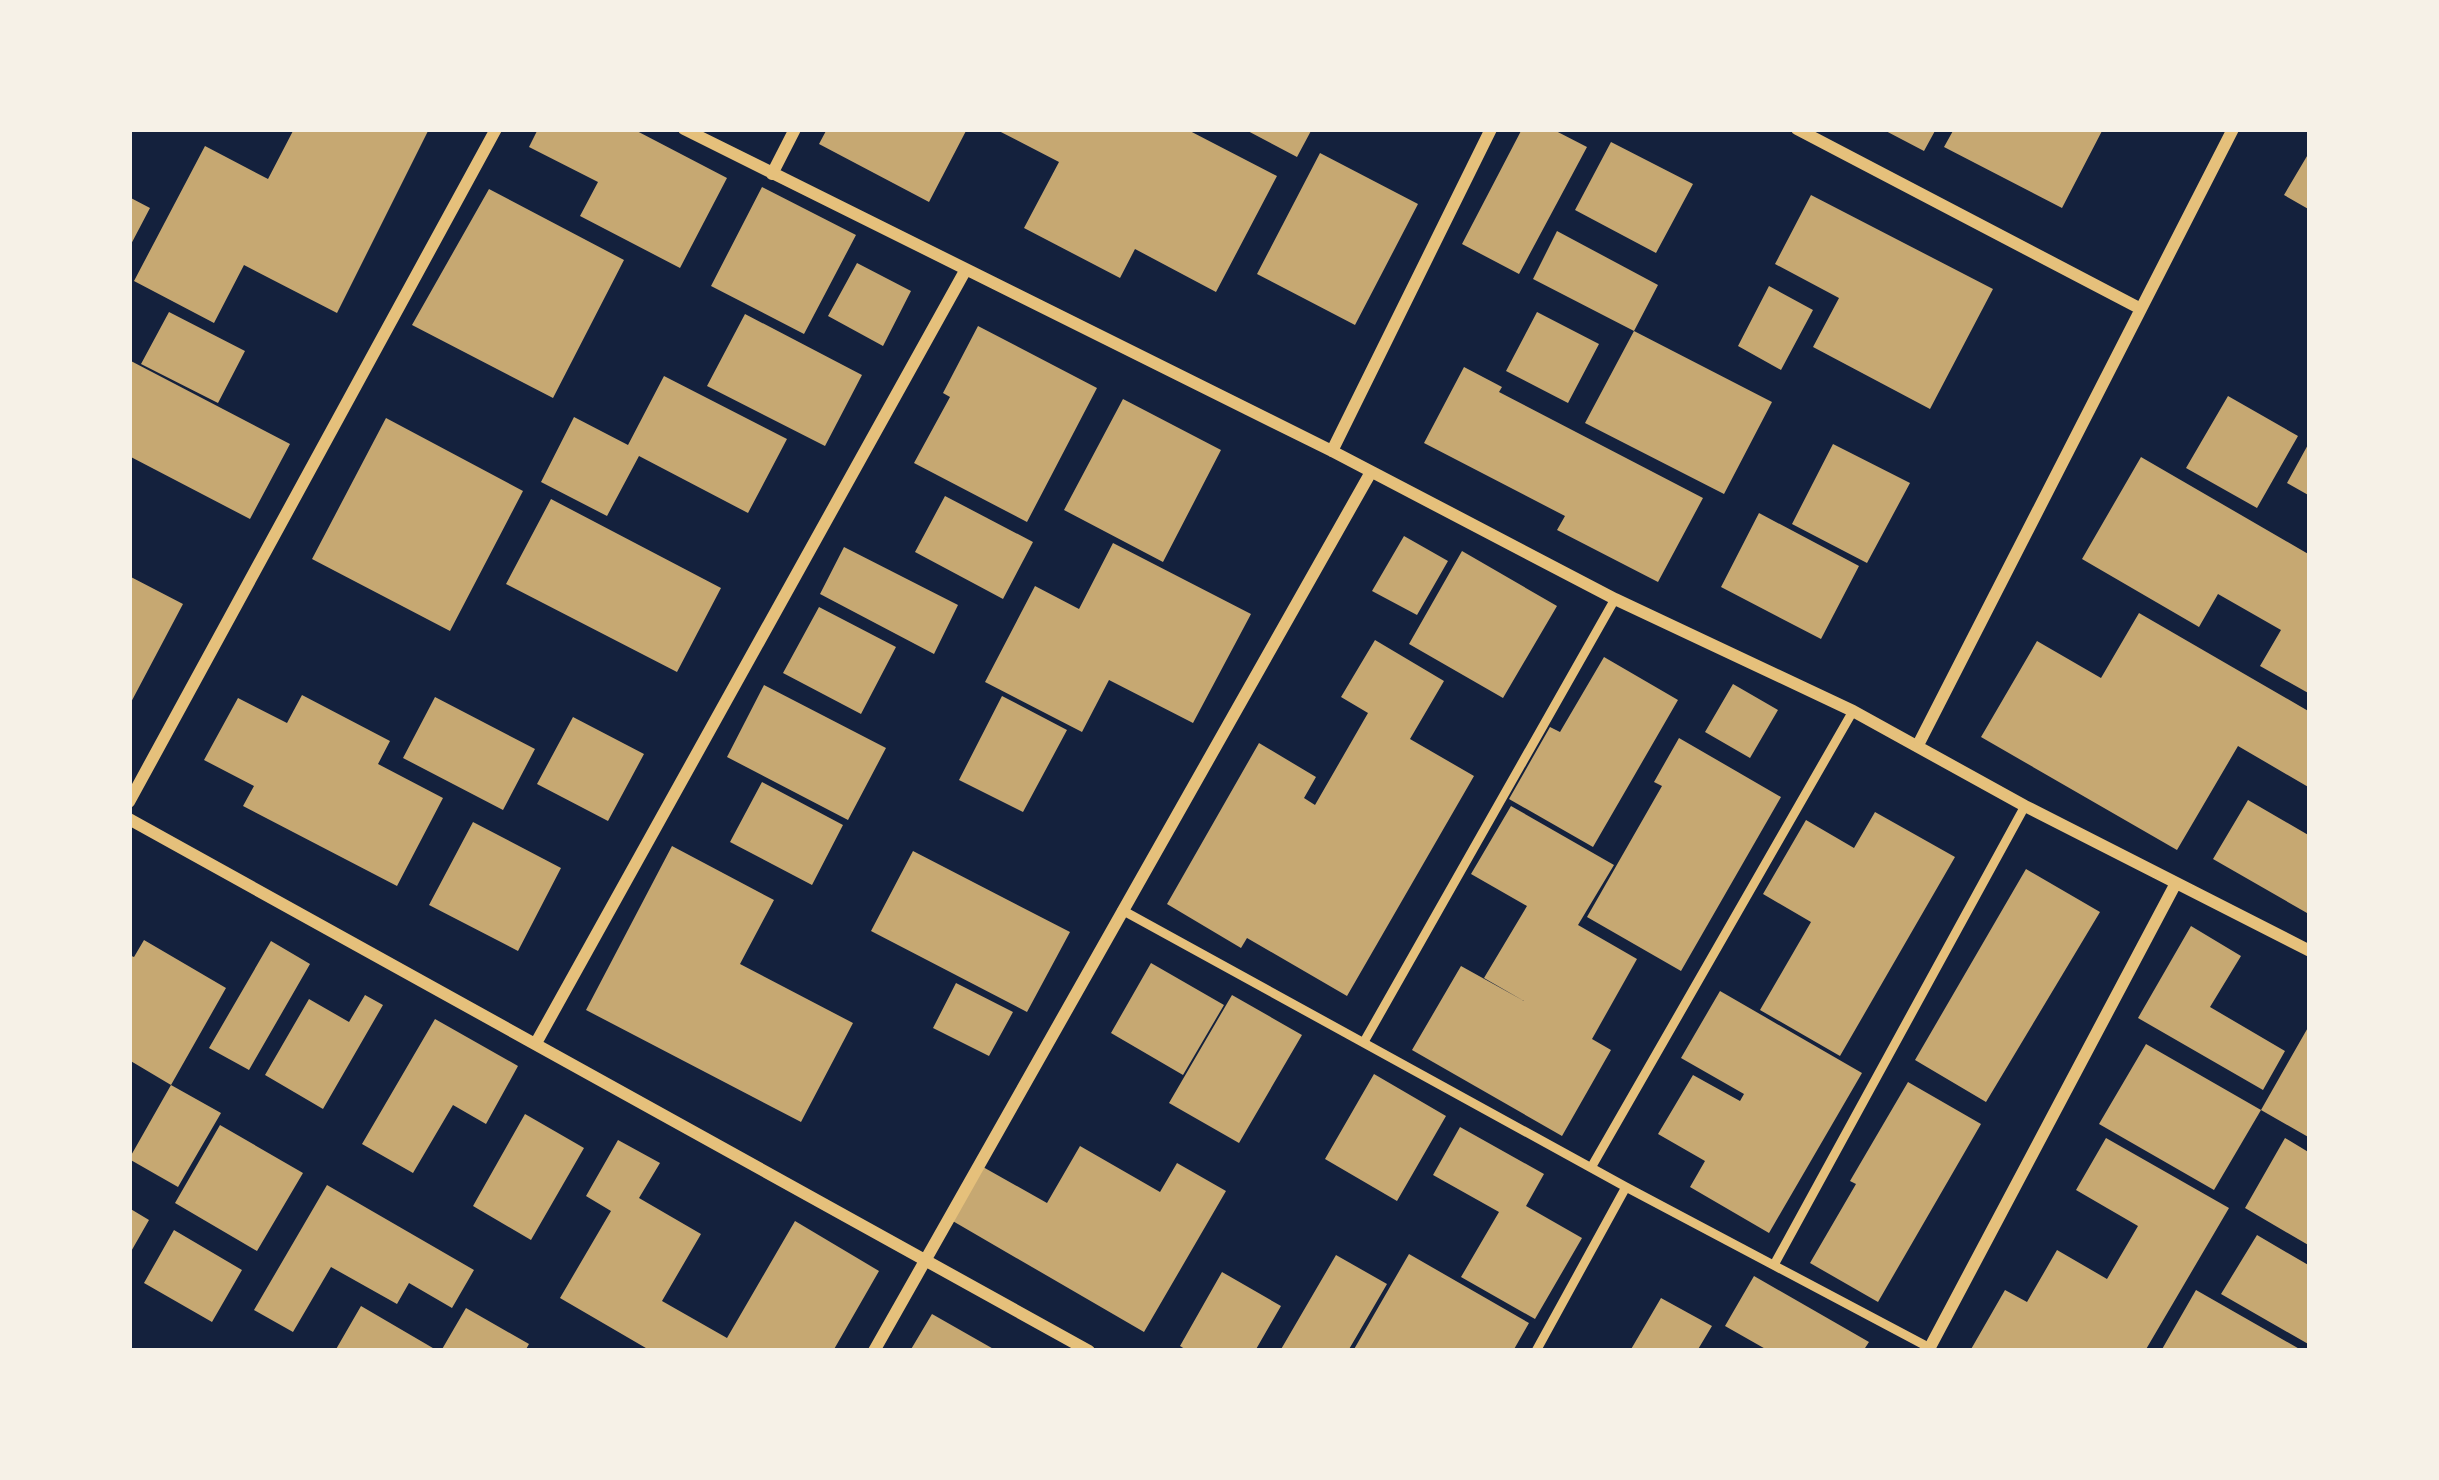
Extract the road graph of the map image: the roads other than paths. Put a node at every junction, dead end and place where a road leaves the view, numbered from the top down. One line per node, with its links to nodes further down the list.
1 (496, 129): 15 (street)
2 (684, 129): 7 (street)
3 (795, 129): 7 (street)
4 (1491, 129): 10 (street)
5 (1797, 129): 9 (street)
6 (2234, 129): 9 (street)
7 (772, 174): 8 (street)
8 (965, 271): 10 (street); 22 (street)
9 (2141, 309): 14 (street)
10 (1332, 451): 11 (street)
11 (1371, 472): 12 (street); 19 (street)
12 (1615, 599): 13 (street); 21 (lane)
13 (1852, 711): 14 (street); 23 (lane)
14 (1918, 746): 16 (street)
15 (129, 802)
16 (2025, 806): 18 (street); 26 (lane)
17 (129, 820): 22 (street)
18 (2176, 883): 20 (street); 27 (street)
19 (1122, 910): 21 (lane); 25 (street)
20 (2310, 951)
21 (1365, 1040): 23 (lane)
22 (536, 1043): 25 (street)
23 (1592, 1166): 24 (lane)
24 (1626, 1187): 26 (lane); 30 (lane)
25 (923, 1259): 28 (street); 29 (street)
26 (1775, 1263): 27 (lane)
27 (1929, 1349)
28 (874, 1351)
29 (1089, 1351)
30 (1535, 1351)

